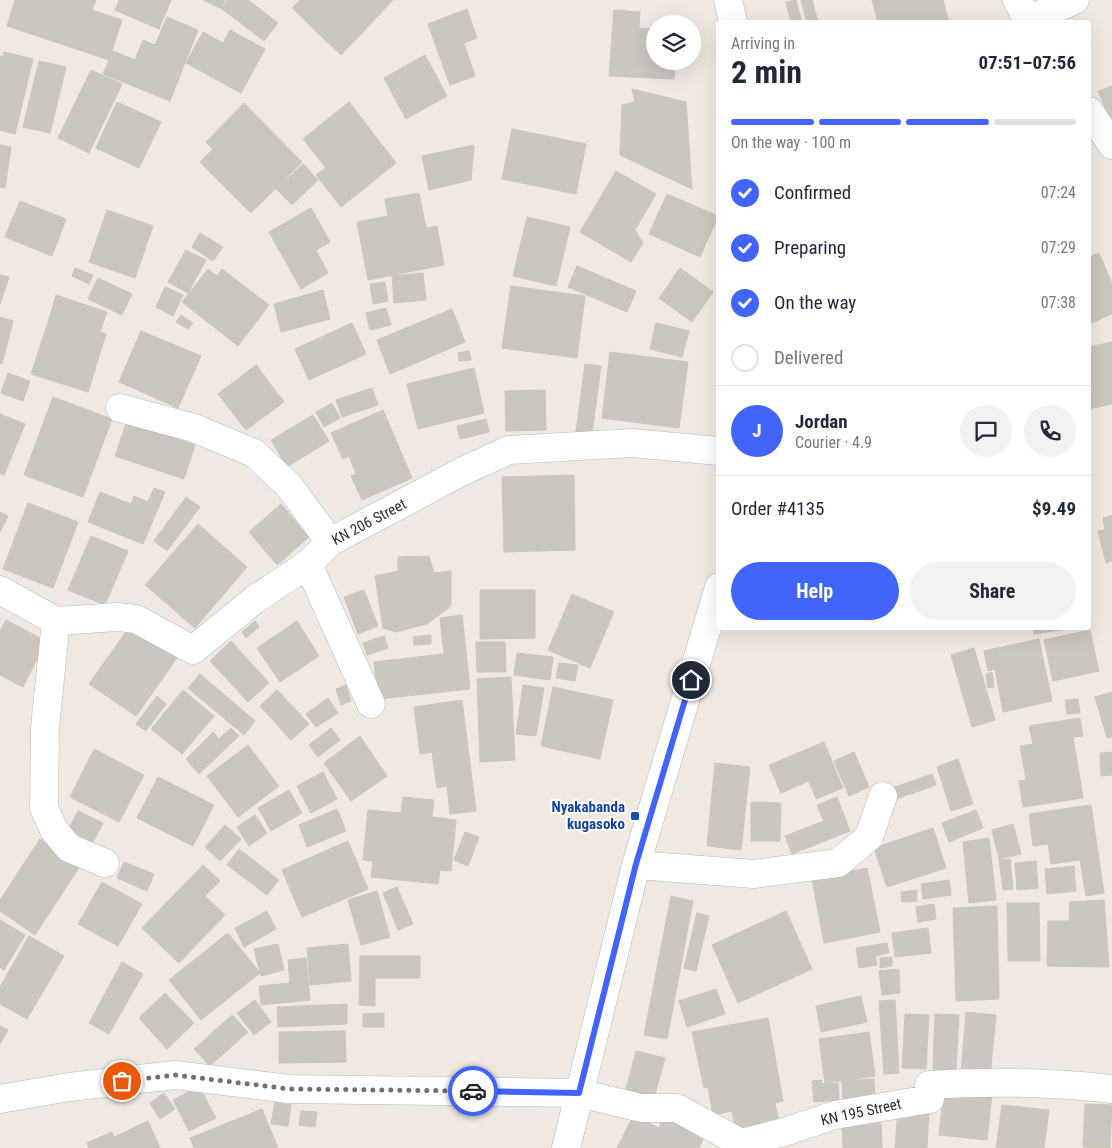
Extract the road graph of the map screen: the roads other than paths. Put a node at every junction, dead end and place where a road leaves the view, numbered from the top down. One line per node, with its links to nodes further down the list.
1 (728, 0): 4 (street)
2 (1075, 0): 3 (street)
3 (1025, 14)
4 (733, 20)
5 (1091, 114): 6 (street)
6 (1112, 145)
7 (120, 408): 9 (street)
8 (716, 451): 9 (street, KN 206 Street)
9 (330, 542): 10 (street, KN 206 Street)
10 (308, 564): 13 (street, KN 206 Street); 14 (street)
11 (0, 590): 13 (street)
12 (716, 597): 17 (street)
13 (56, 620): 16 (street)
14 (371, 704)
15 (883, 796): 17 (street)
16 (105, 864)
17 (636, 864): 19 (street)
18 (1112, 1089): 19 (street, KN 195 Street)
19 (579, 1093): 20 (street); 21 (street)
20 (0, 1099)
21 (566, 1148)

